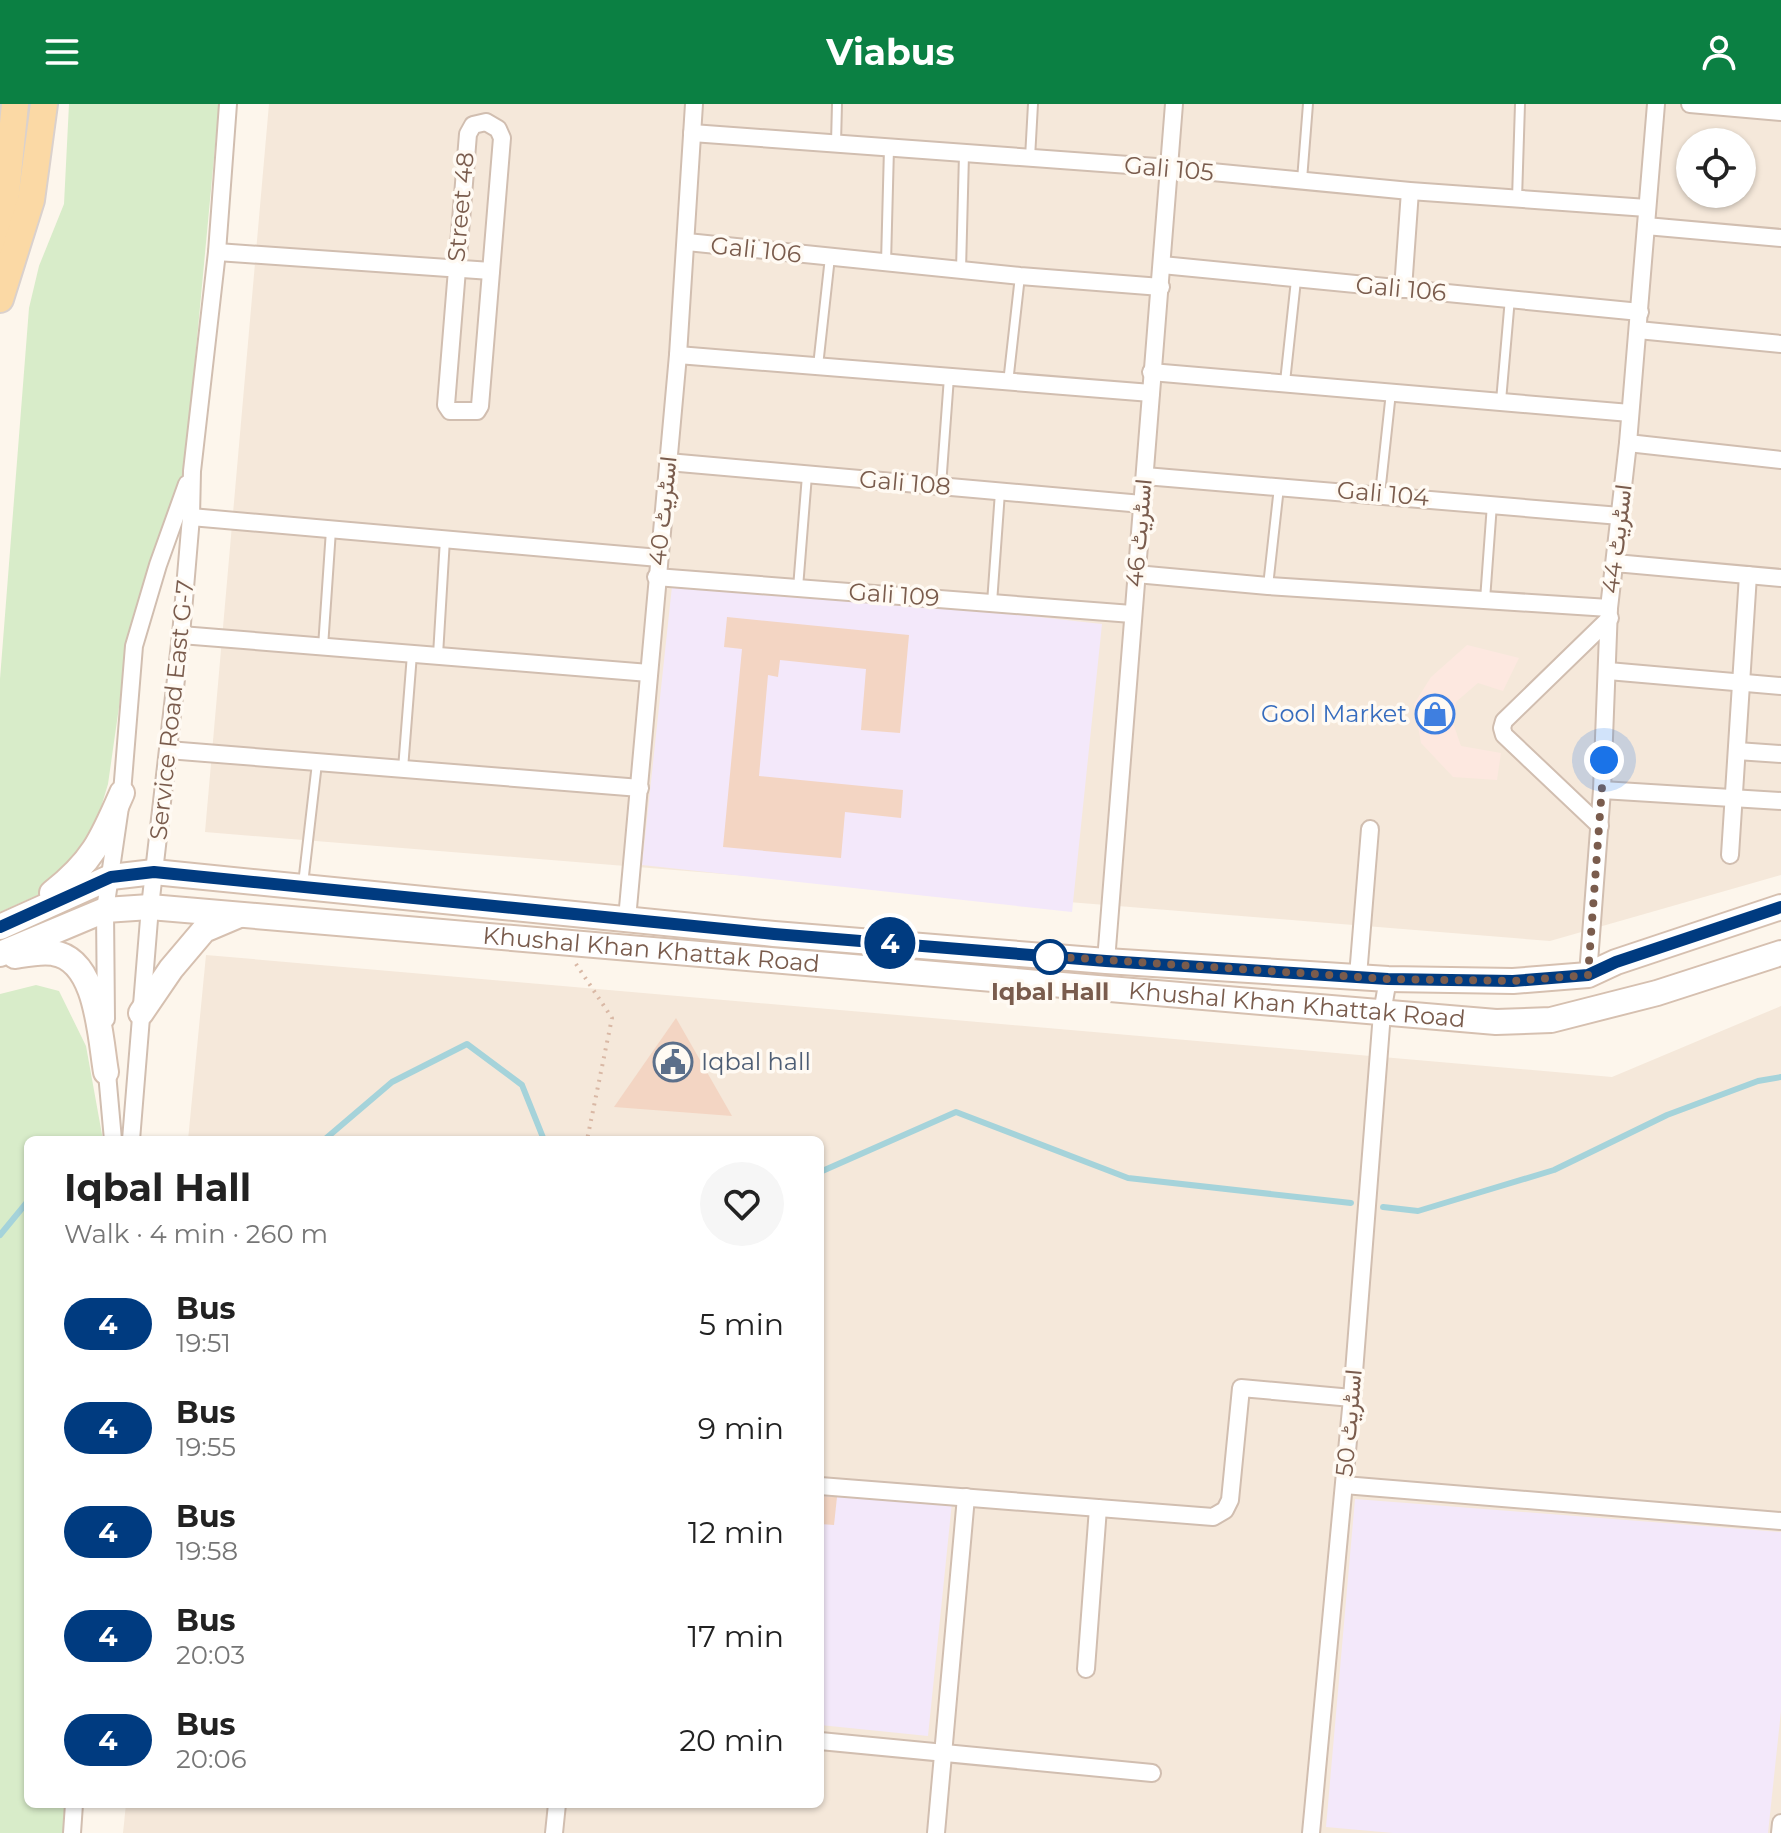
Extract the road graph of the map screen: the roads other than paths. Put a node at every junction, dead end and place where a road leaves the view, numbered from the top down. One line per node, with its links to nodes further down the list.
1 (15, 104): 27 (main road)
2 (44, 104): 39 (main road)
3 (228, 104): 26 (street, Service Road East G-7)
4 (694, 104): 13 (street, اسٹریٹ 40)
5 (837, 104): 14 (lane)
6 (1033, 104): 17 (lane)
7 (1174, 104): 18 (street, اسٹریٹ 46)
8 (1308, 104): 19 (lane)
9 (1520, 104): 21 (lane)
10 (1656, 104): 22 (street, اسٹریٹ 44)
11 (1690, 104): 12 (street)
12 (1781, 112)
13 (692, 133): 14 (street, Gali 105); 25 (street, اسٹریٹ 40)
14 (836, 143): 15 (street, Gali 105)
15 (889, 147): 16 (street, Gali 105); 29 (lane)
16 (964, 153): 17 (street, Gali 105); 32 (lane)
17 (1030, 158): 18 (street, Gali 105)
18 (1170, 168): 19 (street, Gali 105); 30 (street, اسٹریٹ 46)
19 (1302, 180): 20 (street, Gali 105)
20 (1410, 191): 21 (street, Gali 105); 37 (street)
21 (1517, 199): 22 (street, Gali 105)
22 (1647, 208): 23 (street, اسٹریٹ 44)
23 (1646, 226): 24 (street); 40 (street, اسٹریٹ 44)
24 (1781, 238)
25 (687, 242): 28 (street, Gali 106); 43 (street, اسٹریٹ 40)
26 (217, 252): 31 (street); 56 (street, Service Road East G-7)
27 (0, 253)
28 (830, 257): 29 (street, Gali 106); 44 (lane)
29 (886, 263): 32 (street, Gali 106)
30 (1162, 265): 35 (street, Gali 106); 36 (street, اسٹریٹ 46)
31 (455, 268): 33 (street); 33 (street, Street 48); 33 (street, Street 48)
32 (961, 270): 34 (street, Gali 106)
33 (491, 271)
34 (1020, 276): 36 (street, Gali 106); 48 (lane)
35 (1296, 280): 37 (street, Gali 106); 47 (lane)
36 (1161, 287): 45 (street, اسٹریٹ 46)
37 (1403, 289): 38 (street, Gali 106)
38 (1510, 298): 40 (street, Gali 106); 51 (lane)
39 (0, 299)
40 (1640, 312): 41 (street, اسٹریٹ 44)
41 (1638, 330): 42 (street); 52 (street, اسٹریٹ 44)
42 (1781, 344)
43 (678, 355): 44 (street); 55 (street, اسٹریٹ 40)
44 (818, 366): 46 (street)
45 (1151, 372): 47 (street); 50 (street, اسٹریٹ 46)
46 (949, 377): 48 (street); 60 (lane)
47 (1285, 382): 49 (street)
48 (1008, 383): 50 (street)
49 (1391, 391): 51 (street); 62 (lane)
50 (1151, 393): 58 (street, اسٹریٹ 46)
51 (1501, 401): 52 (street)
52 (1630, 413): 53 (street, اسٹریٹ 44)
53 (1628, 443): 54 (street); 65 (street, اسٹریٹ 44)
54 (1781, 460)
55 (668, 462): 57 (street, Gali 108); 69 (street, اسٹریٹ 40)
56 (192, 471): 66 (street, Service Road East G-7); 96 (street, Service Road East G-7)
57 (807, 474): 60 (street, Gali 108); 76 (lane)
58 (1145, 476): 59 (street, Gali 104); 63 (street, اسٹریٹ 46)
59 (1279, 485): 62 (street, Gali 104); 75 (lane)
60 (941, 486): 61 (street, Gali 108)
61 (1000, 491): 63 (street, Gali 108); 78 (lane)
62 (1380, 494): 64 (street, Gali 104)
63 (1142, 504): 71 (street, اسٹریٹ 46)
64 (1492, 504): 65 (street, Gali 104); 77 (lane)
65 (1620, 516): 70 (street, اسٹریٹ 44)
66 (191, 517): 67 (street); 81 (street, Service Road East G-7)
67 (331, 529): 68 (street); 82 (lane)
68 (445, 539): 69 (street); 84 (lane)
69 (659, 558): 73 (street, اسٹریٹ 40)
70 (1615, 563): 72 (street); 79 (street, اسٹریٹ 44)
71 (1136, 574): 75 (street); 80 (street, اسٹریٹ 46)
72 (1748, 575): 74 (street); 87 (street)
73 (656, 577): 76 (street, Gali 109); 86 (street, اسٹریٹ 40)
74 (1781, 578)
75 (1268, 586): 77 (street)
76 (798, 588): 78 (street, Gali 109)
77 (1485, 600): 79 (street)
78 (992, 603): 80 (street, Gali 109)
79 (1610, 613): 85 (street, اسٹریٹ 44); 99 (street)
80 (1132, 614): 115 (street, اسٹریٹ 46)
81 (181, 635): 82 (street); 89 (street, Service Road East G-7)
82 (323, 647): 83 (street)
83 (412, 654): 84 (street); 93 (lane)
84 (438, 656): 86 (street)
85 (1608, 671): 87 (street); 95 (street, اسٹریٹ 44)
86 (649, 673): 94 (street, اسٹریٹ 40)
87 (1742, 682): 88 (street); 90 (street)
88 (1781, 686)
89 (168, 750): 92 (street); 102 (street, Service Road East G-7)
90 (1737, 751): 91 (street); 97 (street)
91 (1781, 754)
92 (318, 762): 93 (street); 104 (lane)
93 (403, 769): 94 (street)
94 (640, 788): 109 (street, اسٹریٹ 40)
95 (1602, 790): 97 (street); 99 (street, اسٹریٹ 44)
96 (122, 793): 103 (street, Service Road East G-7); 110 (street)
97 (1733, 799): 98 (street); 101 (street)
98 (1781, 801)
99 (1600, 826): 116 (street, اسٹریٹ 44)
100 (1370, 829): 117 (street)
101 (1730, 855)
102 (154, 872): 103 (street, Khushal Khan Khattak Road); 104 (street, Khushal Khan Khattak Road); 105 (street, Service Road East G-7)
103 (111, 877): 107 (street, Service Road East G-7); 110 (street, Khushal Khan Khattak Road)
104 (302, 887): 109 (street, Khushal Khan Khattak Road)
105 (150, 907): 107 (street, Khushal Khan Khattak Road); 108 (street, Khushal Khan Khattak Road); 119 (street, Service Road East G-7)
106 (1781, 907): 116 (street, Khushal Khan Khattak Road)
107 (105, 910): 113 (street, Khushal Khan Khattak Road); 121 (street, Service Road East G-7)
108 (239, 915): 114 (street, Khushal Khan Khattak Road); 119 (street)
109 (627, 919): 111 (street, Khushal Khan Khattak Road)
110 (0, 927)
111 (774, 934): 114 (street); 115 (street, Khushal Khan Khattak Road)
112 (1781, 953): 120 (street, Khushal Khan Khattak Road)
113 (0, 956): 121 (street)
114 (773, 961): 120 (street, Khushal Khan Khattak Road)
115 (1106, 961): 117 (street, Khushal Khan Khattak Road)
116 (1588, 975): 118 (street, Khushal Khan Khattak Road)
117 (1358, 976): 118 (street, Khushal Khan Khattak Road)
118 (1388, 979): 120 (street, اسٹریٹ 50)
119 (141, 1013): 123 (street, Service Road East G-7)
120 (1382, 1013): 124 (street, اسٹریٹ 50)
121 (106, 1072): 122 (street, Service Road East G-7)
122 (113, 1136)
123 (131, 1136)
124 (1352, 1398): 125 (street, اسٹریٹ 50); 128 (street)
125 (1344, 1485): 129 (street); 140 (street, اسٹریٹ 50)
126 (824, 1486): 127 (street)
127 (966, 1497): 128 (street); 132 (street)
128 (1098, 1508): 130 (street)
129 (1781, 1521)
130 (1086, 1669)
131 (824, 1741): 132 (street)
132 (943, 1753): 133 (street); 139 (street)
133 (1152, 1773)
134 (74, 1808): 137 (street)
135 (557, 1808): 138 (street)
136 (1781, 1823): 141 (street)
137 (72, 1833)
138 (554, 1833)
139 (936, 1833)
140 (1311, 1833)
141 (1780, 1833)

